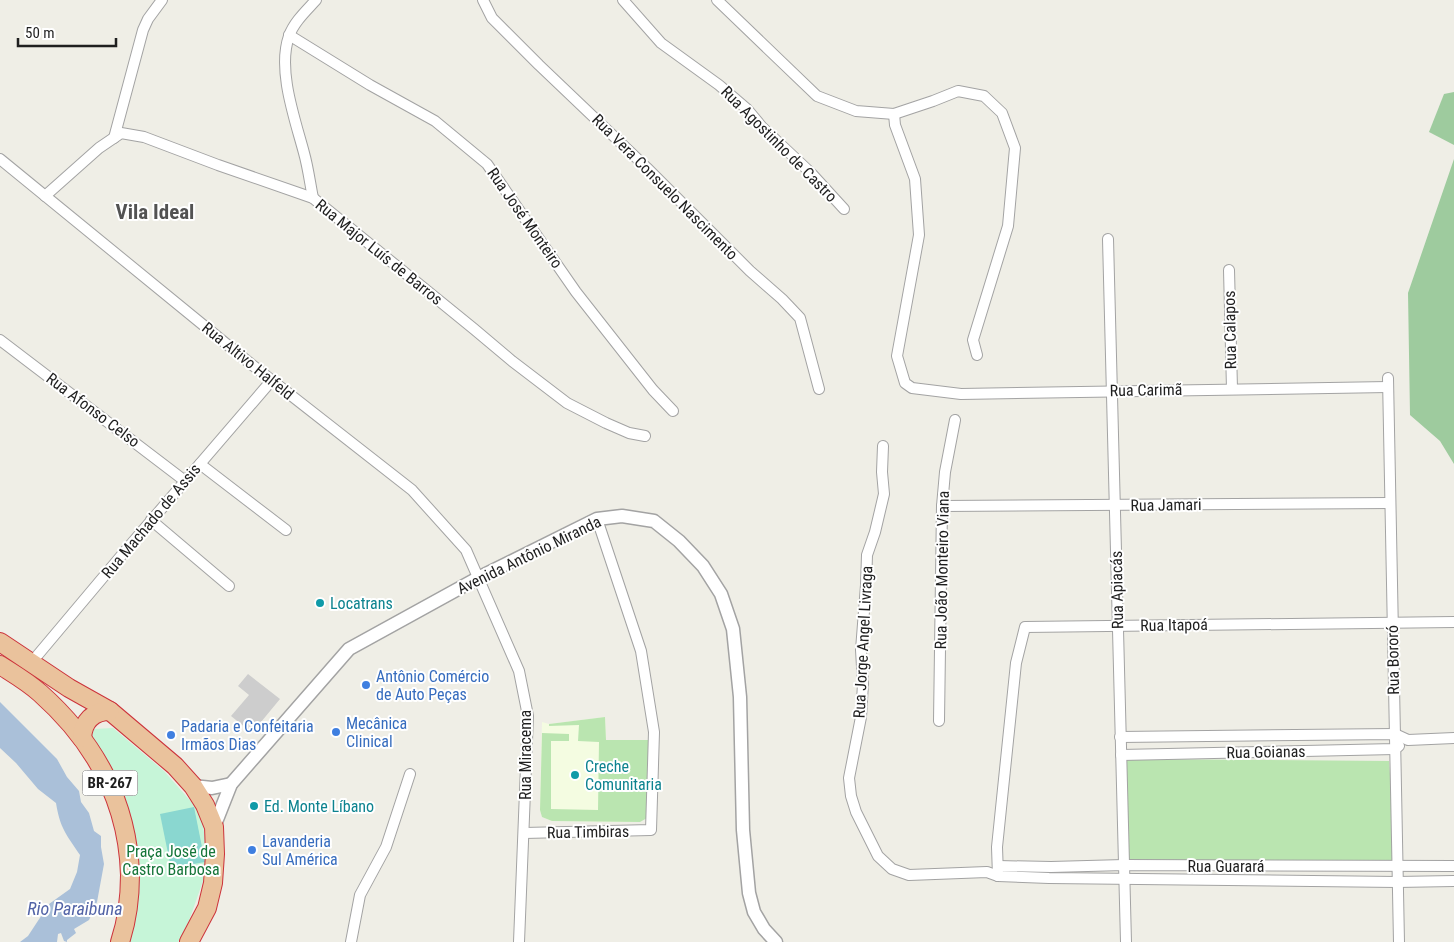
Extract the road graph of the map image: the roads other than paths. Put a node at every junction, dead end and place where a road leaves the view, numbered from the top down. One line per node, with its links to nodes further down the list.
1 (162, 0): 8 (street)
2 (316, 0): 6 (street)
3 (483, 0): 19 (street, Rua Vera Consuelo Nascimento)
4 (624, 0): 12 (street, Rua Agostinho de Castro)
5 (717, 0): 7 (street)
6 (289, 35): 11 (street); 22 (street, Rua José Monteiro)
7 (894, 114): 16 (street); 21 (street, Rua Carimã)
8 (114, 138): 10 (street); 11 (street, Rua Major Luís de Barros)
9 (0, 159): 10 (street, Rua Altivo Halfeld)
10 (45, 196): 17 (street, Rua Altivo Halfeld)
11 (313, 198): 24 (street, Rua Major Luís de Barros)
12 (844, 209)
13 (1108, 239): 21 (street, Rua Apiacás)
14 (1229, 270): 20 (street, Rua Calapos)
15 (0, 340): 27 (street, Rua Afonso Celso)
16 (977, 355)
17 (272, 380): 26 (street, Rua Machado de Assis); 34 (street, Rua Altivo Halfeld)
18 (1388, 382): 20 (street, Rua Carimã); 28 (street, Rua Bororó)
19 (819, 389)
20 (1232, 389): 21 (street, Rua Carimã)
21 (1112, 390): 29 (street, Rua Apiacás)
22 (673, 411)
23 (955, 420): 30 (street, Rua João Monteiro Viana)
24 (645, 436)
25 (883, 446): 60 (street, Rua Jorge Angel Livraga)
26 (200, 464): 27 (street, Rua Machado de Assis); 33 (street)
27 (185, 481): 32 (street, Rua Machado de Assis)
28 (1390, 503): 29 (street, Rua Jamari); 36 (street, Rua Bororó)
29 (1115, 505): 30 (street, Rua Jamari); 38 (street, Rua Apiacás)
30 (942, 506): 43 (street, Rua João Monteiro Viana)
31 (597, 519): 34 (street, Avenida Antônio Miranda); 55 (street, Rua Timbiras); 69 (street, Avenida Antônio Miranda)
32 (151, 520): 35 (street); 40 (street, Rua Machado de Assis)
33 (286, 530)
34 (478, 578): 52 (street, Avenida Antônio Miranda); 55 (street, Rua Miracema)
35 (229, 586)
36 (1392, 622): 37 (street, Rua Itapoá); 38 (street, Rua Itapoá); 44 (street, Rua Bororó)
37 (1454, 622)
38 (1118, 626): 46 (street, Rua Apiacás); 60 (street, Rua Itapoá)
39 (0, 642): 40 (highway)
40 (31, 663): 42 (highway)
41 (0, 664): 45 (highway, BR-267)
42 (110, 711): 45 (highway); 53 (highway)
43 (939, 721)
44 (1394, 734): 46 (street, Rua Goianas); 48 (street, Rua Goianas); 49 (street, Rua Bororó)
45 (82, 738): 65 (highway, BR-267)
46 (1120, 738): 50 (street, Rua Apiacás)
47 (1454, 738): 48 (street, Rua Goianas)
48 (1408, 740): 49 (street)
49 (1395, 749): 50 (street, Rua Goianas); 59 (street, Rua Bororó)
50 (1121, 755): 56 (street, Rua Apiacás)
51 (410, 774): 67 (street)
52 (231, 784): 53 (street); 54 (street, Avenida Antônio Miranda)
53 (193, 786): 54 (highway)
54 (214, 827): 66 (highway)
55 (524, 833): 68 (street, Rua Miracema)
56 (1124, 865): 57 (street, Rua Guarará); 60 (street, Rua Guarará); 61 (street, Rua Apiacás)
57 (1210, 866): 59 (street, Rua Guarará); 62 (street)
58 (1454, 866): 59 (street, Rua Guarará)
59 (1397, 867): 64 (street, Rua Bororó)
60 (998, 871): 61 (street, Rua Guarará)
61 (1124, 879): 62 (street, Rua Guarará); 70 (street, Rua Apiacás)
62 (1210, 880): 64 (street, Rua Guarará)
63 (1454, 881): 64 (street, Rua Guarará)
64 (1398, 882): 71 (street, Rua Bororó)
65 (120, 942)
66 (189, 942)
67 (351, 942)
68 (519, 942)
69 (776, 942)
70 (1126, 942)
71 (1399, 942)

